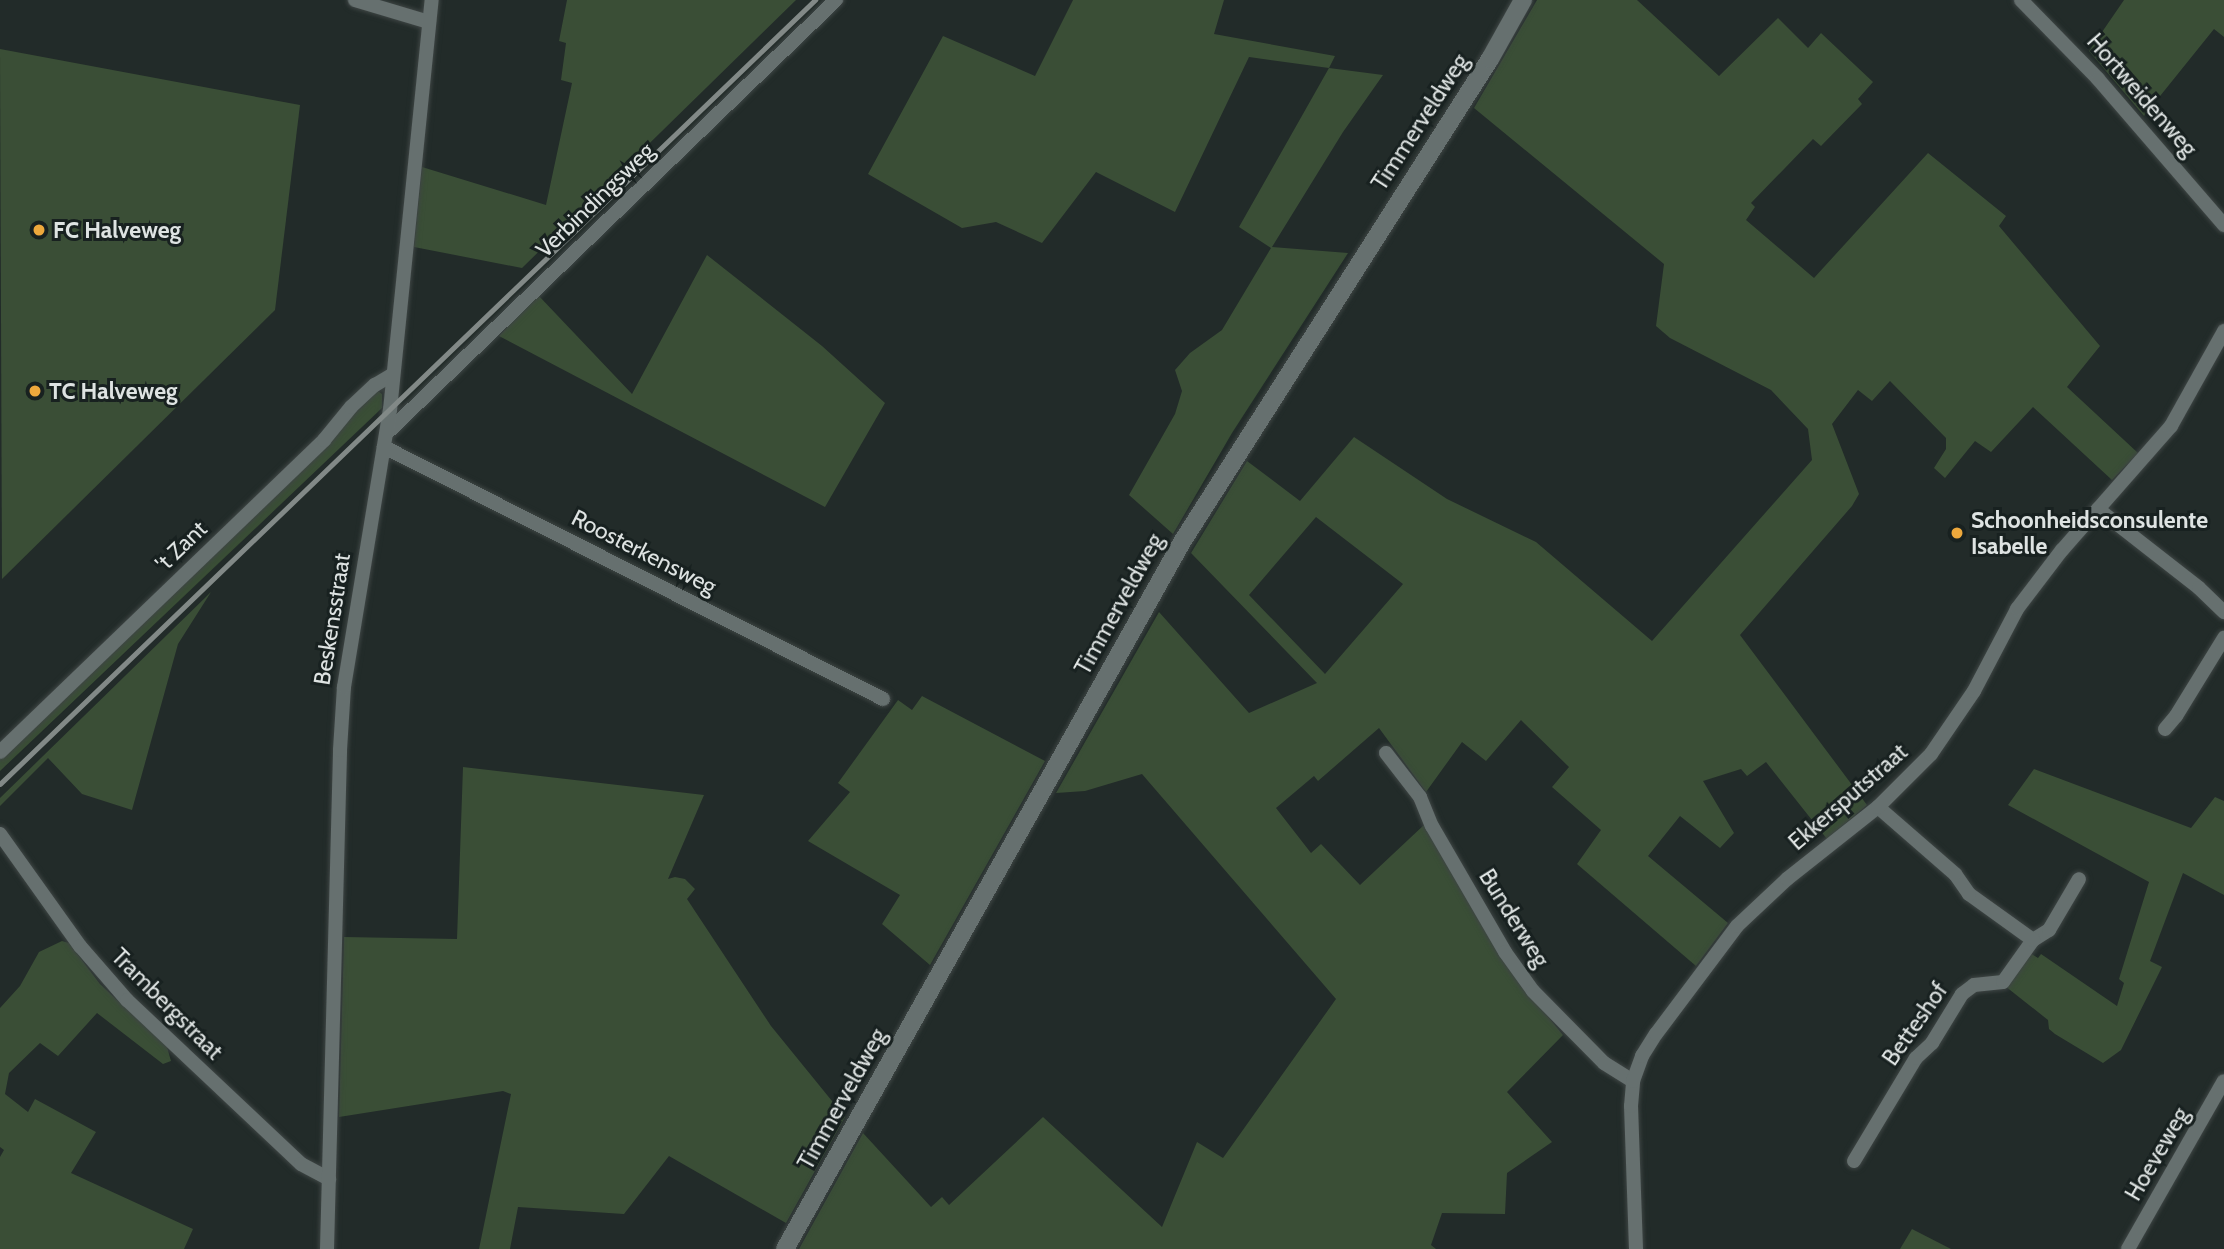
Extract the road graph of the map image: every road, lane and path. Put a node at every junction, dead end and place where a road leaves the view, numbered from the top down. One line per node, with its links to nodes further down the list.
1 (355, 0): 6 (street)
2 (432, 0): 6 (street, Beskensstraat)
3 (836, 0): 10 (street, Verbindingsweg)
4 (1523, 0): 27 (street, Timmerveldweg)
5 (2021, 0): 7 (street, Hortweidenweg)
6 (429, 22): 9 (street, Beskensstraat)
7 (2224, 225)
8 (2224, 331): 11 (street, Ekkersputstraat)
9 (393, 374): 10 (street, Beskensstraat); 16 (street, 't Zant)
10 (385, 440): 14 (street, Roosterkensweg); 25 (street, Beskensstraat)
11 (2098, 509): 12 (street); 18 (street, Ekkersputstraat)
12 (2224, 612)
13 (2224, 638): 15 (street)
14 (883, 699)
15 (2165, 729)
16 (0, 752)
17 (1386, 753): 22 (street, Bunderweg)
18 (1878, 807): 21 (street); 22 (street, Ekkersputstraat)
19 (0, 834): 25 (street, Trambergstraat)
20 (2079, 878): 21 (street, Betteshof)
21 (2033, 940): 24 (street, Betteshof)
22 (1633, 1081): 28 (street, Ekkersputstraat)
23 (2224, 1081): 29 (street, Hoeveweg)
24 (1854, 1161)
25 (329, 1179): 26 (street, Beskensstraat)
26 (327, 1249)
27 (785, 1249)
28 (1636, 1249)
29 (2128, 1249)

